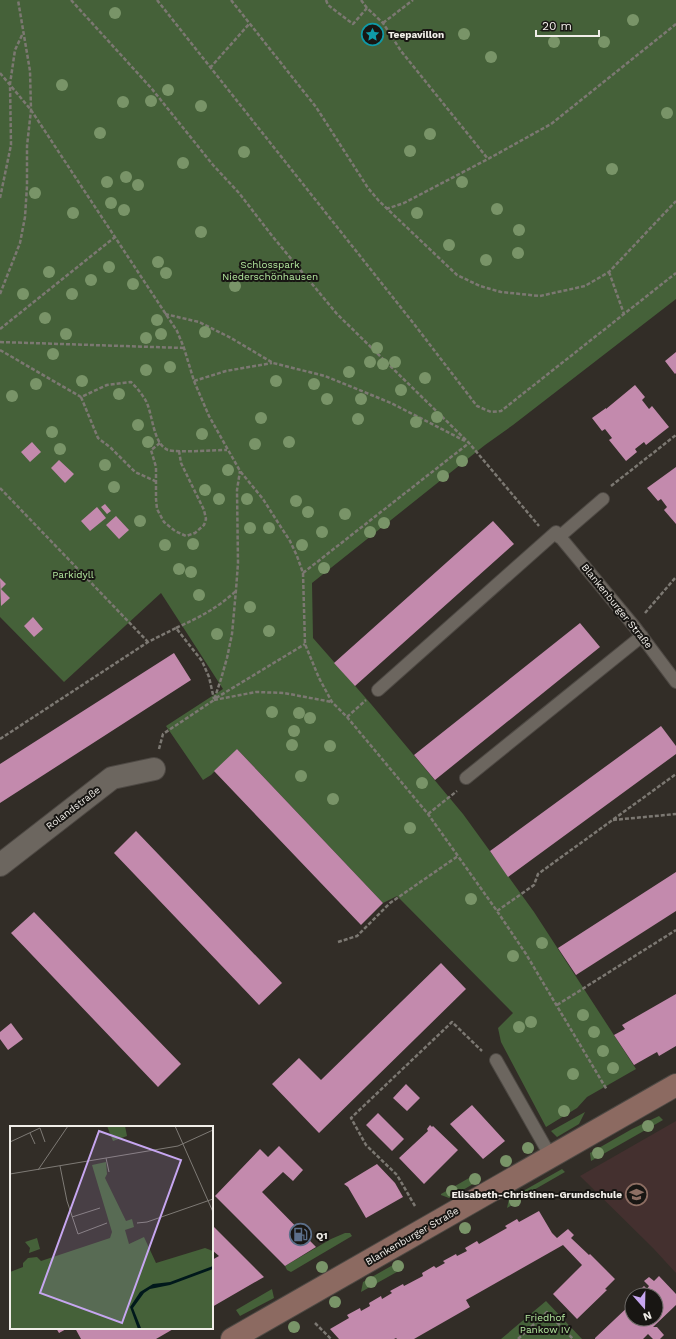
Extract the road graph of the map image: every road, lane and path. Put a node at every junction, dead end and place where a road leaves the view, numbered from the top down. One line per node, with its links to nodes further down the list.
1 (18, 0): 12 (path)
2 (71, 0): 36 (path)
3 (157, 0): 13 (path)
4 (231, 0): 10 (path)
5 (326, 0): 8 (path)
6 (361, 0): 8 (path)
7 (413, 0): 9 (path)
8 (367, 8): 9 (path)
9 (383, 23): 17 (path)
10 (249, 24): 13 (path); 20 (path)
11 (676, 24): 17 (path)
12 (23, 32): 15 (path); 16 (path)
13 (210, 68): 26 (path)
14 (0, 73): 15 (path)
15 (10, 84): 16 (path); 18 (path)
16 (31, 110): 21 (path); 24 (path)
17 (488, 159): 20 (path)
18 (0, 198)
19 (676, 201): 22 (path)
20 (386, 209): 22 (path)
21 (115, 238): 25 (path); 27 (path)
22 (609, 272): 26 (path)
23 (676, 273): 26 (path)
24 (0, 294)
25 (165, 314): 29 (path); 31 (path)
26 (624, 314)
27 (0, 329)
28 (0, 342): 29 (path)
29 (184, 348): 32 (path)
30 (0, 350): 33 (path)
31 (273, 363): 32 (path); 36 (path)
32 (194, 381): 37 (path)
33 (81, 398): 35 (path); 40 (path)
34 (676, 435): 43 (path)
35 (160, 443): 38 (path); 40 (path)
36 (469, 443): 44 (path); 45 (path)
37 (227, 450): 38 (path); 39 (path)
38 (179, 451): 40 (path)
39 (240, 471): 45 (path); 47 (path)
40 (155, 481)
41 (0, 488): 51 (path)
42 (602, 499): 43 (lane)
43 (593, 507): 44 (lane)
44 (555, 536): 48 (lane, Blankenburger Straße); 54 (lane)
45 (303, 573): 52 (path)
46 (676, 577): 48 (path)
47 (236, 590): 49 (path); 55 (path)
48 (634, 626): 50 (lane, Blankenburger Straße)
49 (176, 628): 51 (path); 55 (path)
50 (642, 636): 53 (lane, Blankenburger Straße); 61 (lane)
51 (148, 642): 58 (path)
52 (305, 644): 55 (path); 56 (path)
53 (676, 682)
54 (378, 690): 57 (path)
55 (214, 700): 56 (path); 59 (path)
56 (332, 702): 57 (path)
57 (347, 717): 62 (path)
58 (0, 739)
59 (154, 769): 66 (street, Rolandstraße)
60 (676, 774): 64 (path)
61 (466, 778): 62 (path)
62 (428, 814): 65 (path)
63 (676, 814): 64 (path)
64 (613, 820): 67 (path)
65 (458, 856): 67 (path); 69 (path)
66 (0, 864)
67 (497, 911): 70 (path)
68 (676, 930): 70 (path)
69 (338, 942)
70 (557, 1005): 73 (path)
71 (496, 1060): 74 (lane); 75 (path)
72 (676, 1086): 74 (main road, Blankenburger Straße)
73 (607, 1090)
74 (551, 1157): 77 (main road, Blankenburger Straße)
75 (415, 1206)
76 (315, 1323): 78 (path)
77 (232, 1339)
78 (331, 1339)
79 (518, 1339): 80 (path)
80 (573, 1339)

